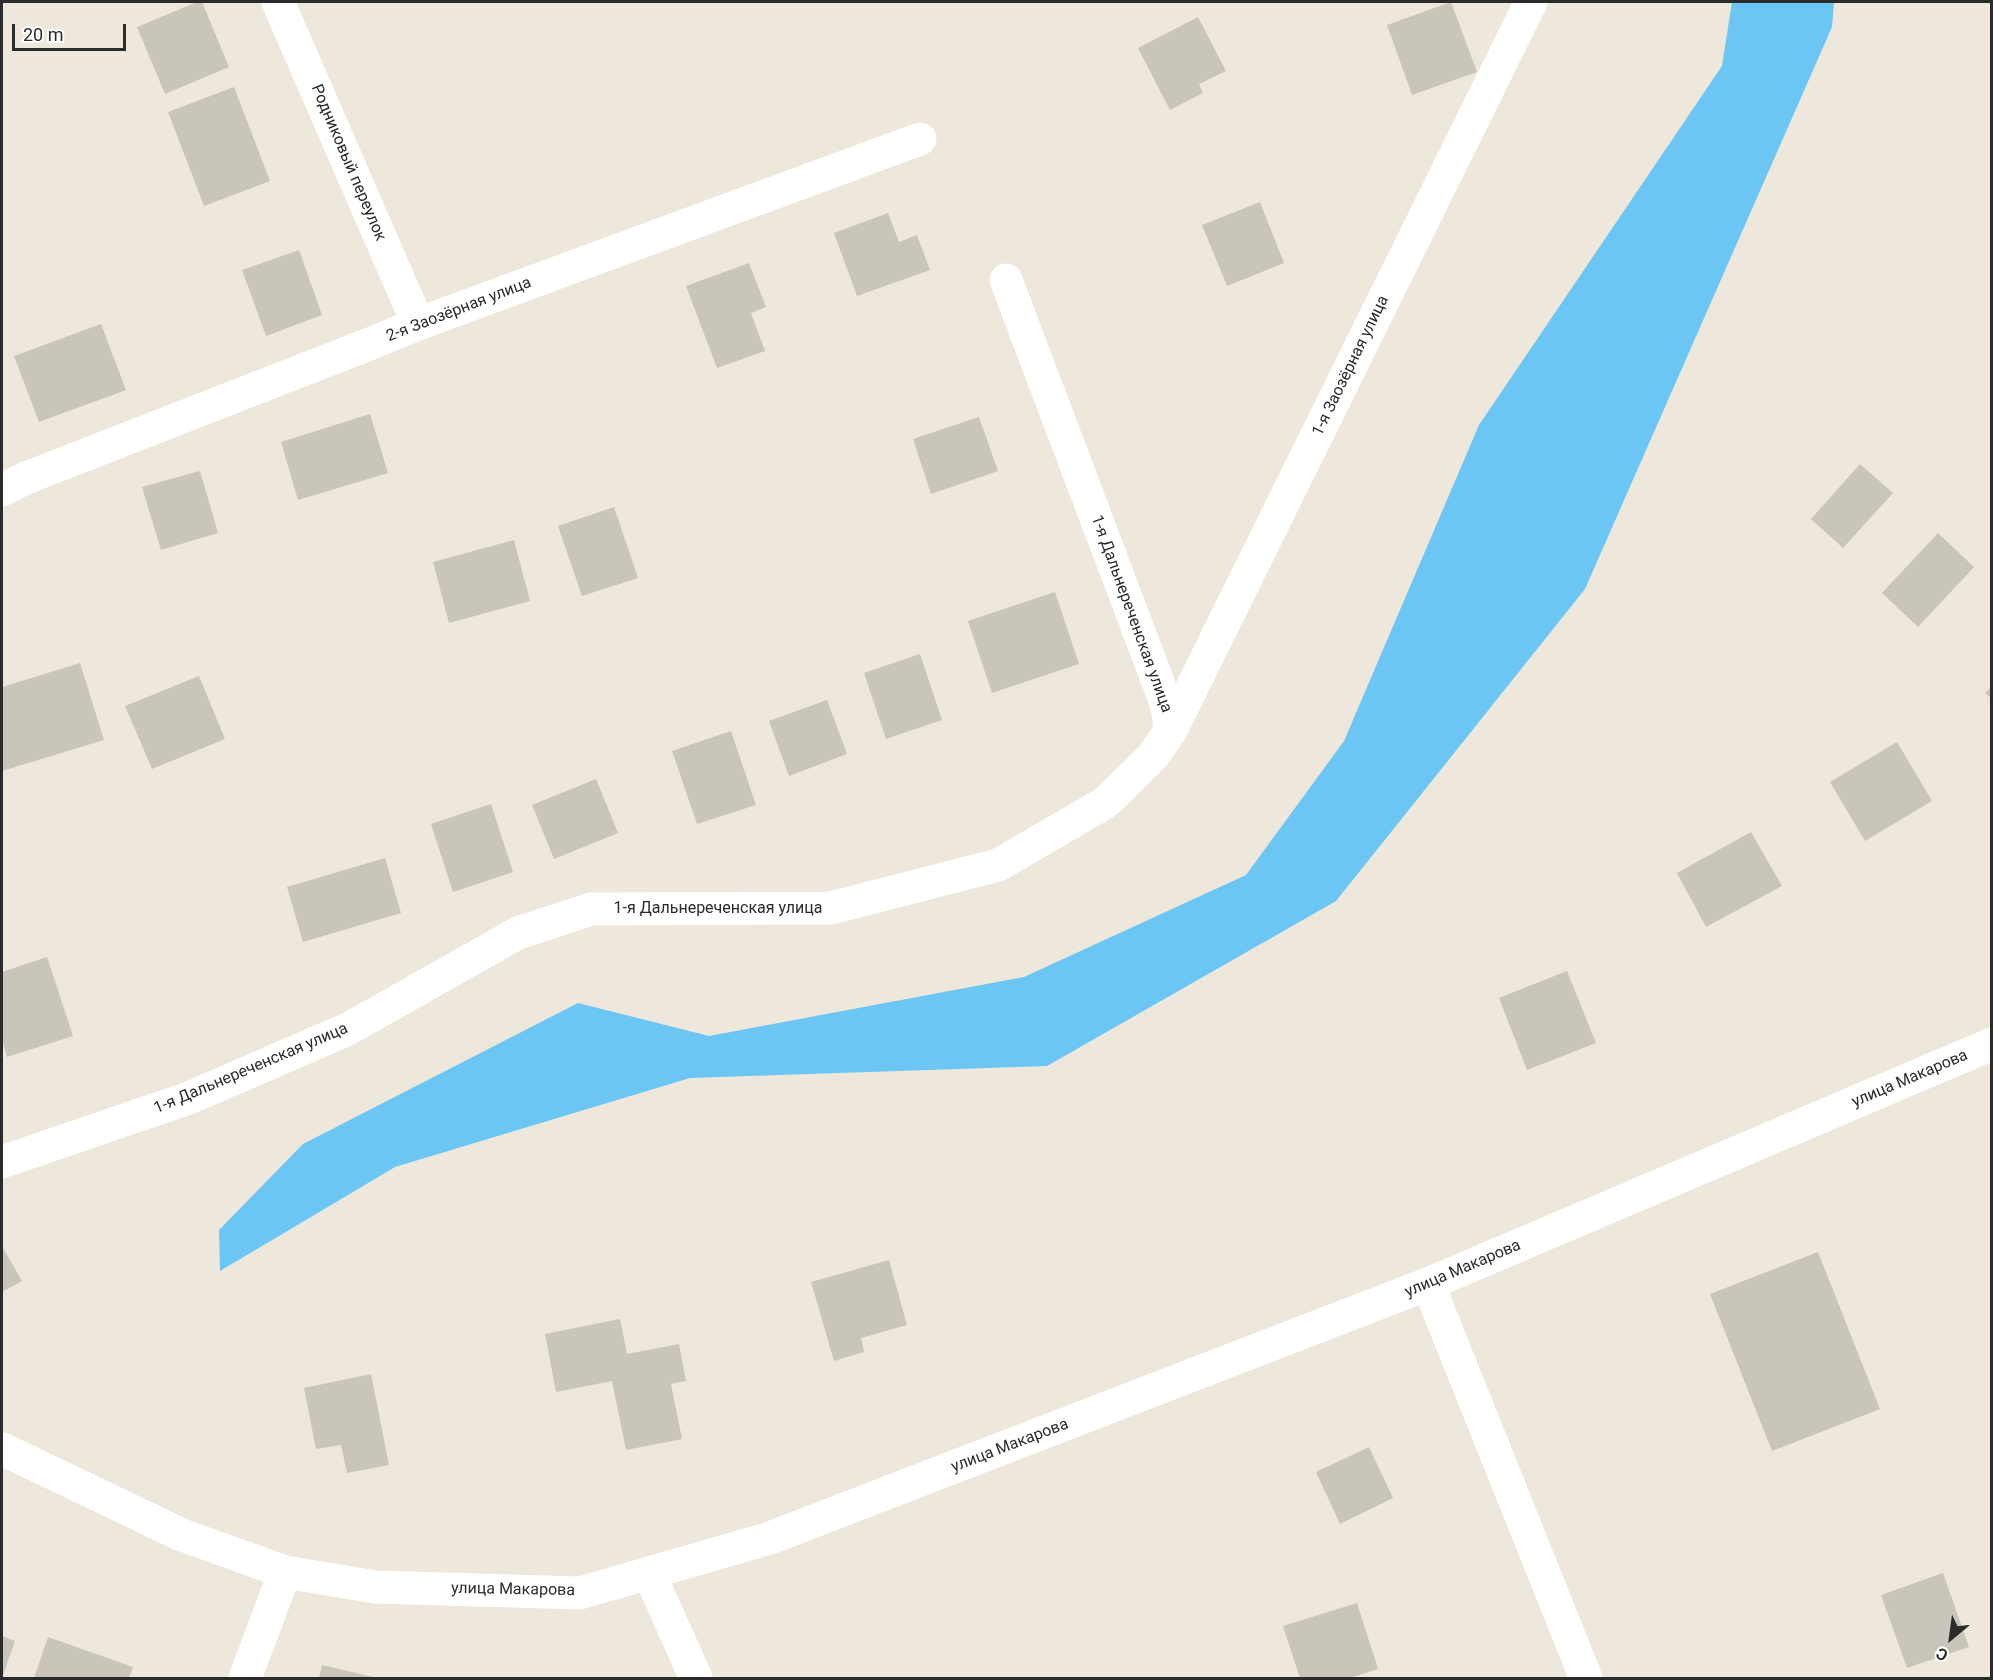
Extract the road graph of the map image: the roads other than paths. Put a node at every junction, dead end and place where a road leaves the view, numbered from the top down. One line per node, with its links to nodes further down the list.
1 (278, 2): 5 (street, Родниковый переулок)
2 (1531, 2): 7 (street, 1-я Заозёрная улица)
3 (920, 139): 5 (street, 2-я Заозёрная улица)
4 (1006, 280): 7 (street, 1-я Дальнереченская улица)
5 (418, 324): 6 (street, 2-я Заозёрная улица)
6 (2, 490)
7 (1171, 730): 9 (street, 1-я Дальнереченская улица)
8 (1992, 1044): 10 (street, улица Макарова)
9 (2, 1162)
10 (1428, 1284): 13 (street, улица Макарова); 16 (street)
11 (2, 1449): 12 (street, улица Макарова)
12 (285, 1572): 13 (street, улица Макарова); 14 (street)
13 (649, 1573): 15 (street)
14 (245, 1678)
15 (696, 1678)
16 (1586, 1678)

